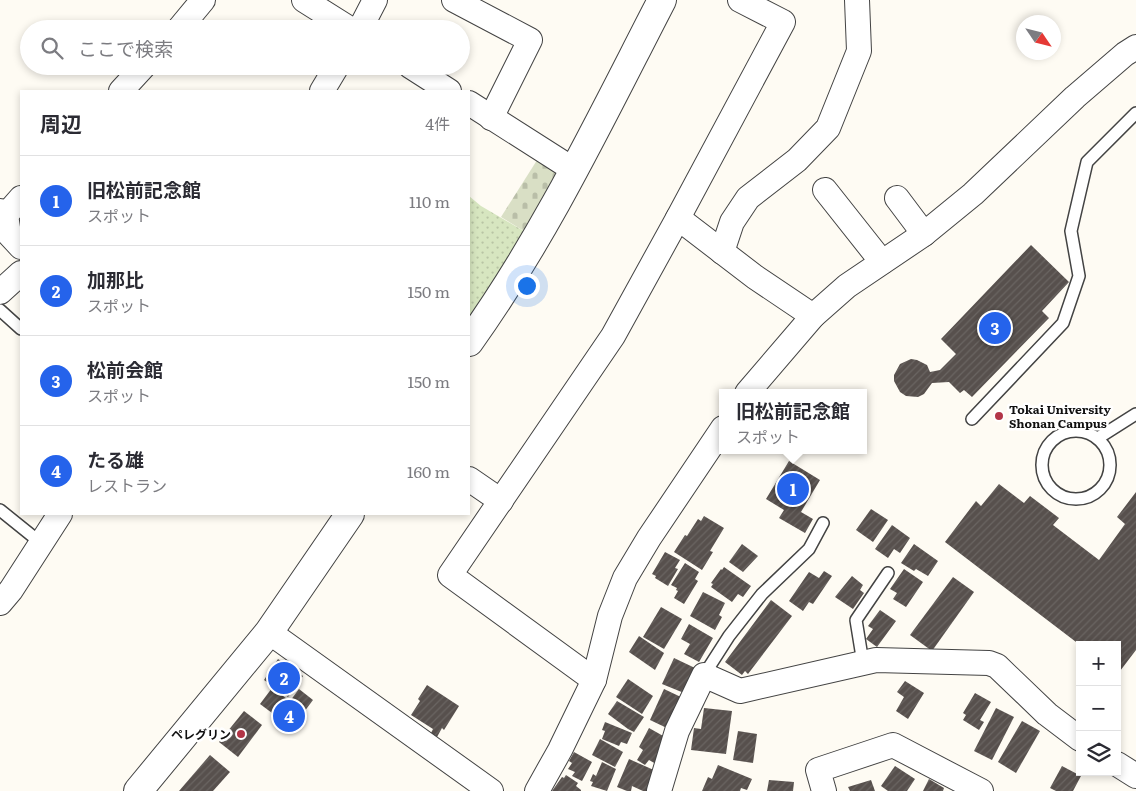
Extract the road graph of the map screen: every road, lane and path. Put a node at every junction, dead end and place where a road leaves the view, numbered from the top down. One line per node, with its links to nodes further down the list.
1 (203, 0): 8 (street)
2 (304, 0): 9 (street)
3 (375, 0): 10 (street)
4 (454, 0): 18 (street)
5 (662, 0): 20 (street)
6 (740, 0): 24 (street)
7 (858, 0): 27 (street)
8 (186, 20)
9 (336, 20)
10 (365, 20)
11 (1136, 47): 25 (street)
12 (136, 75): 15 (street)
13 (332, 75): 16 (street)
14 (424, 75): 17 (street)
15 (122, 90)
16 (323, 90)
17 (447, 90)
18 (476, 110): 20 (street)
19 (1136, 113): 37 (lane)
20 (574, 170): 34 (street)
21 (825, 190): 28 (street)
22 (897, 198): 25 (street)
23 (9, 208): 26 (street)
24 (678, 218): 27 (street); 41 (street)
25 (924, 234): 28 (street)
26 (20, 246)
27 (722, 252): 32 (street)
28 (882, 262): 32 (street)
29 (20, 274): 30 (street)
30 (0, 292)
31 (0, 310): 33 (lane)
32 (813, 316): 35 (street)
33 (20, 328)
34 (470, 341)
35 (750, 389)
36 (1136, 414): 39 (lane)
37 (972, 419)
38 (719, 434): 52 (street)
39 (1098, 438): 39 (lane)
40 (470, 480): 41 (street)
41 (501, 501): 52 (street)
42 (0, 510): 46 (lane)
43 (59, 515): 46 (street)
44 (349, 515): 49 (street)
45 (823, 523): 51 (lane)
46 (41, 543): 48 (street)
47 (888, 573): 50 (lane)
48 (0, 603)
49 (268, 632): 56 (street); 57 (street)
50 (863, 662): 51 (street); 53 (street)
51 (704, 675): 59 (street)
52 (594, 680): 58 (street)
53 (1076, 735)
54 (1121, 767): 55 (street)
55 (1136, 776)
56 (138, 791)
57 (491, 791)
58 (537, 791)
59 (659, 791)
60 (824, 791): 61 (street)
61 (981, 791)

